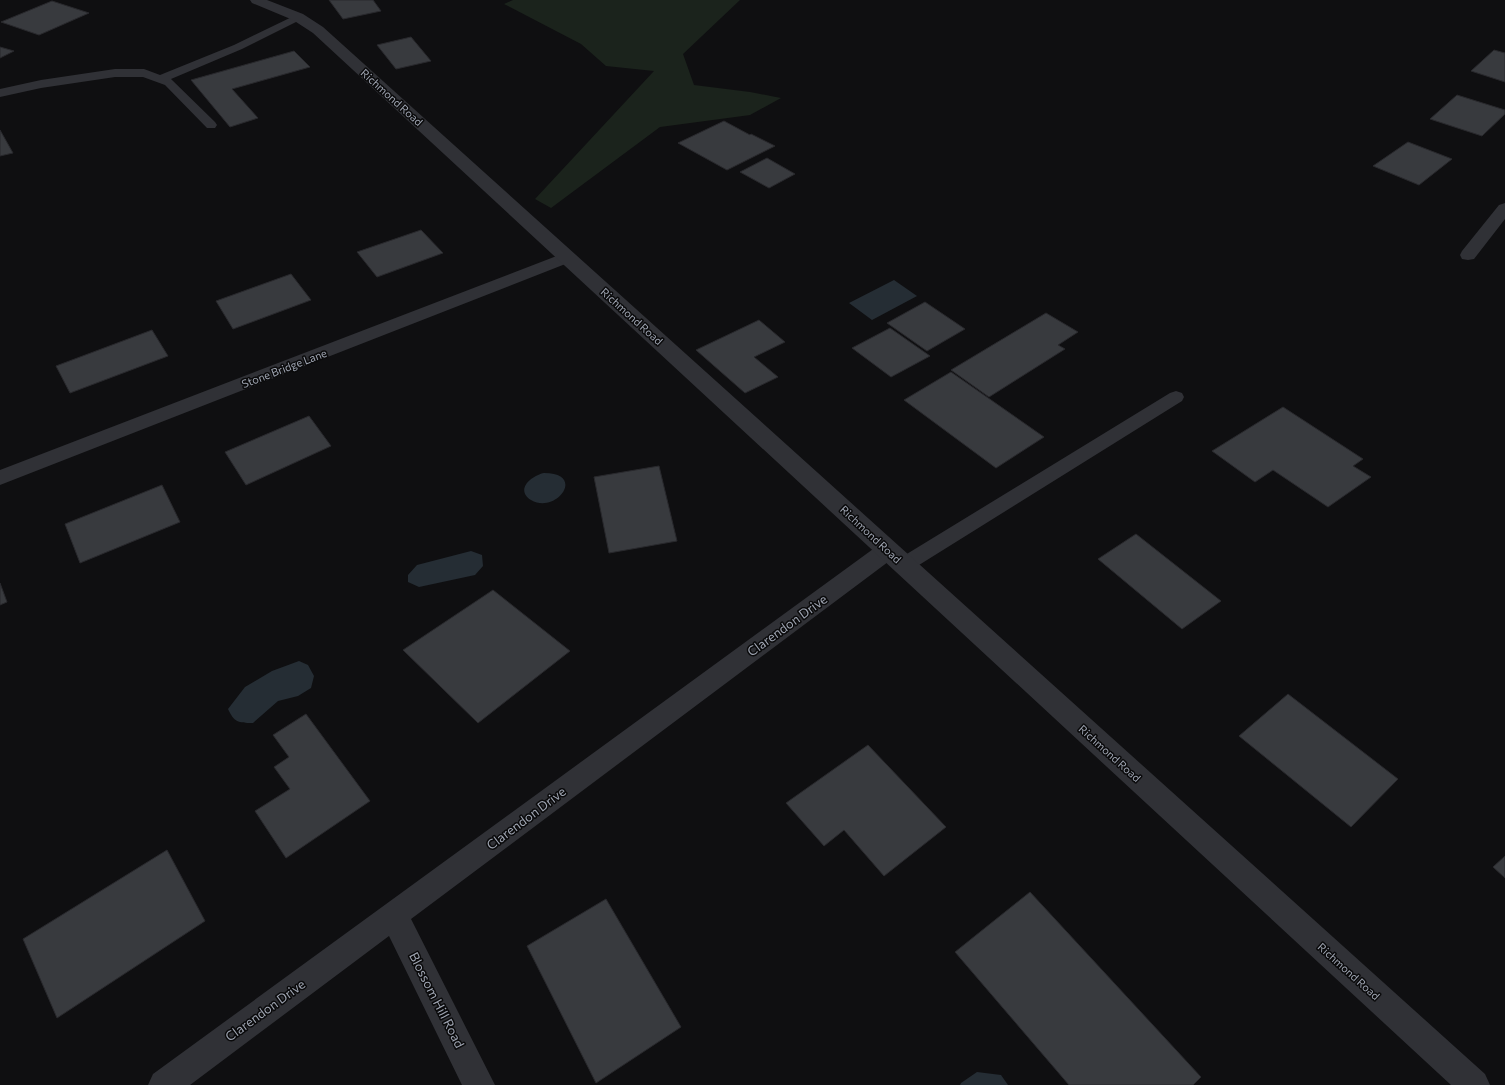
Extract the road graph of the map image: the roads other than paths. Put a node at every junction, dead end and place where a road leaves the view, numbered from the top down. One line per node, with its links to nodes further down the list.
1 (256, 0): 2 (street, Richmond Road)
2 (298, 18): 3 (lane); 8 (street, Richmond Road)
3 (160, 79): 4 (lane); 5 (lane)
4 (0, 93)
5 (211, 125)
6 (1505, 208): 7 (street)
7 (1468, 255)
8 (567, 257): 10 (street, Stone Bridge Lane); 11 (street, Richmond Road)
9 (1176, 397): 11 (lane)
10 (0, 478)
11 (896, 557): 12 (street, Clarendon Drive); 15 (street, Richmond Road)
12 (394, 916): 13 (street, Clarendon Drive); 14 (street, Blossom Hill Road)
13 (164, 1085)
14 (479, 1085)
15 (1474, 1085)

